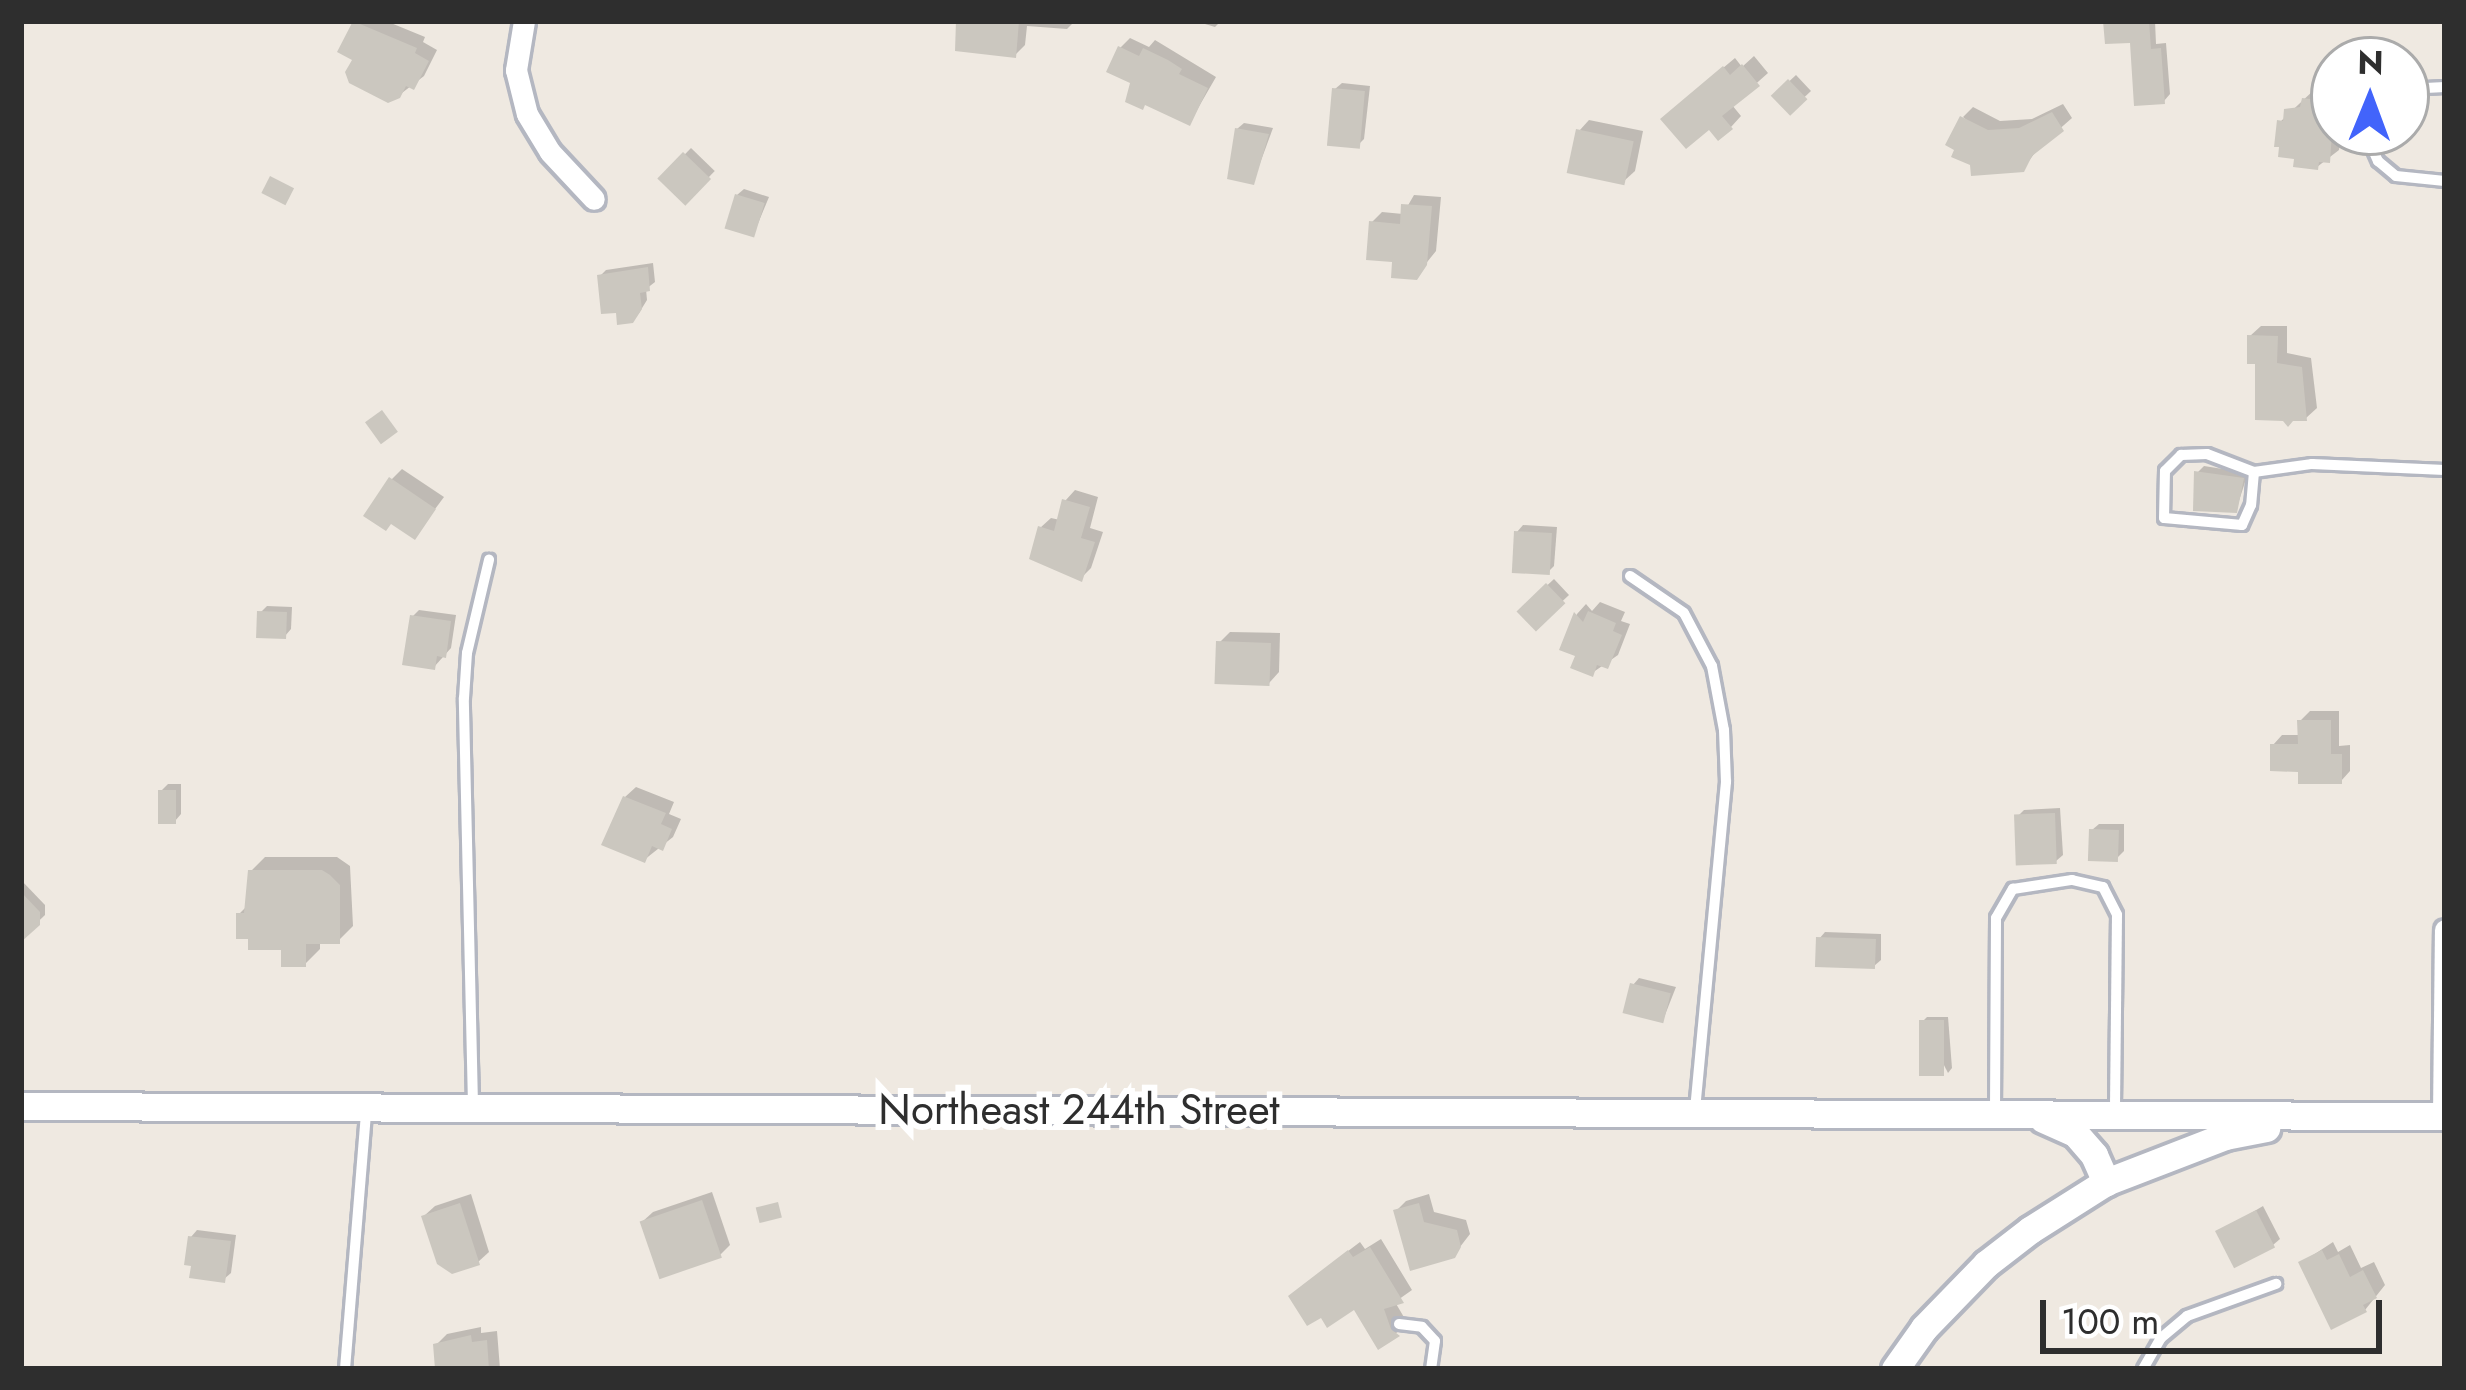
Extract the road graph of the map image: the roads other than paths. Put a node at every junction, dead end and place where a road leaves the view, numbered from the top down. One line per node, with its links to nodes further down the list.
1 (524, 21): 4 (street)
2 (2376, 156): 3 (lane)
3 (2445, 181)
4 (594, 199)
5 (2445, 470): 6 (lane)
6 (2254, 472): 6 (lane)
7 (489, 560): 12 (lane)
8 (1630, 576): 13 (lane)
9 (2445, 930): 17 (street)
10 (21, 1106): 11 (street, Northeast 244th Street)
11 (367, 1108): 12 (street, Northeast 244th Street); 22 (lane)
12 (473, 1108): 13 (street, Northeast 244th Street)
13 (1694, 1113): 14 (street, Northeast 244th Street)
14 (1995, 1114): 15 (street, Northeast 244th Street); 16 (lane)
15 (2034, 1114): 16 (street, Northeast 244th Street); 19 (street)
16 (2115, 1115): 18 (street, Northeast 244th Street)
17 (2444, 1116): 18 (street)
18 (2323, 1117): 19 (street)
19 (2105, 1182): 24 (street)
20 (2276, 1284): 25 (lane)
21 (1400, 1324): 23 (lane)
22 (345, 1369)
23 (1431, 1369)
24 (1895, 1369)
25 (2144, 1369)

